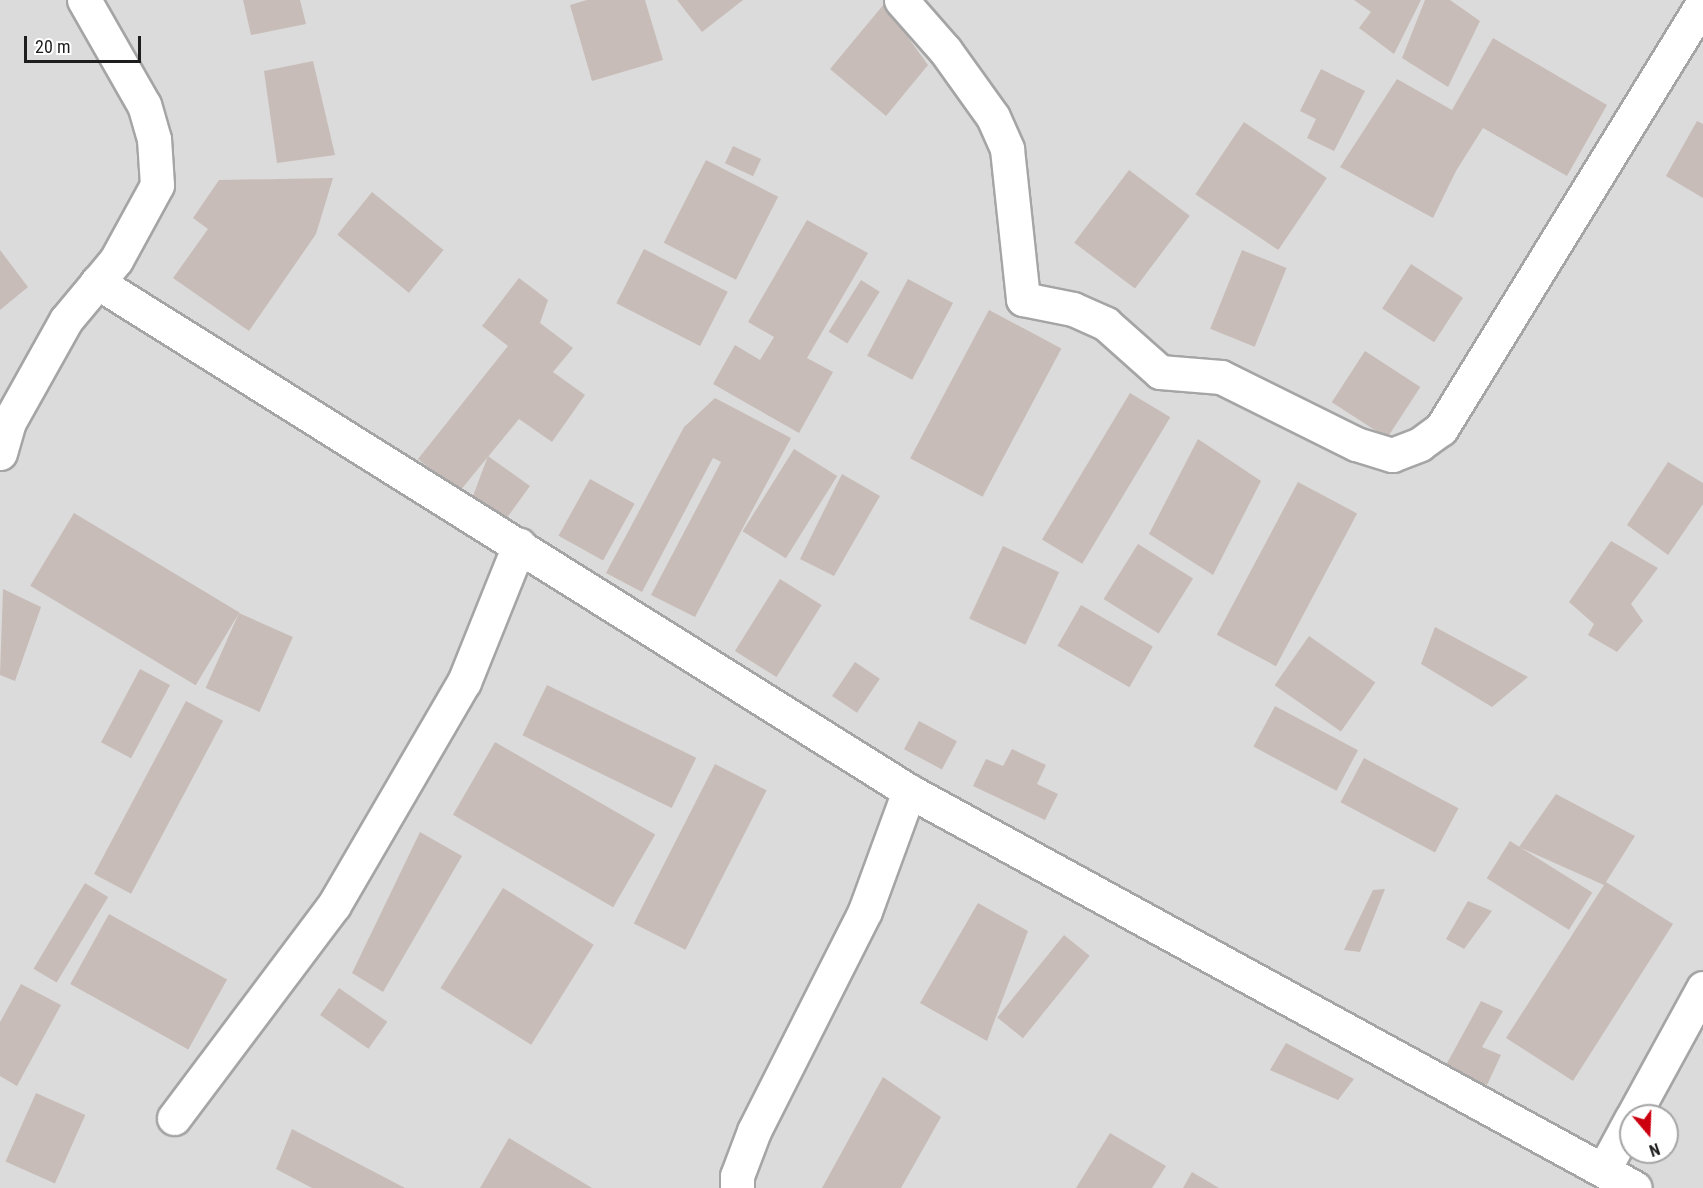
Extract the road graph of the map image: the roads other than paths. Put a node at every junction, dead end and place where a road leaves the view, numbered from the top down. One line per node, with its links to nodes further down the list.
1 (84, 0): 4 (street)
2 (901, 0): 3 (street)
3 (1699, 18)
4 (97, 282): 5 (street); 6 (street)
5 (0, 453)
6 (519, 545): 7 (street); 10 (street)
7 (909, 791): 12 (street); 13 (street)
8 (1703, 987): 9 (street)
9 (1640, 1104)
10 (174, 1118)
11 (1619, 1142): 12 (street)
12 (1604, 1169): 14 (street)
13 (736, 1188)
14 (1635, 1188)

